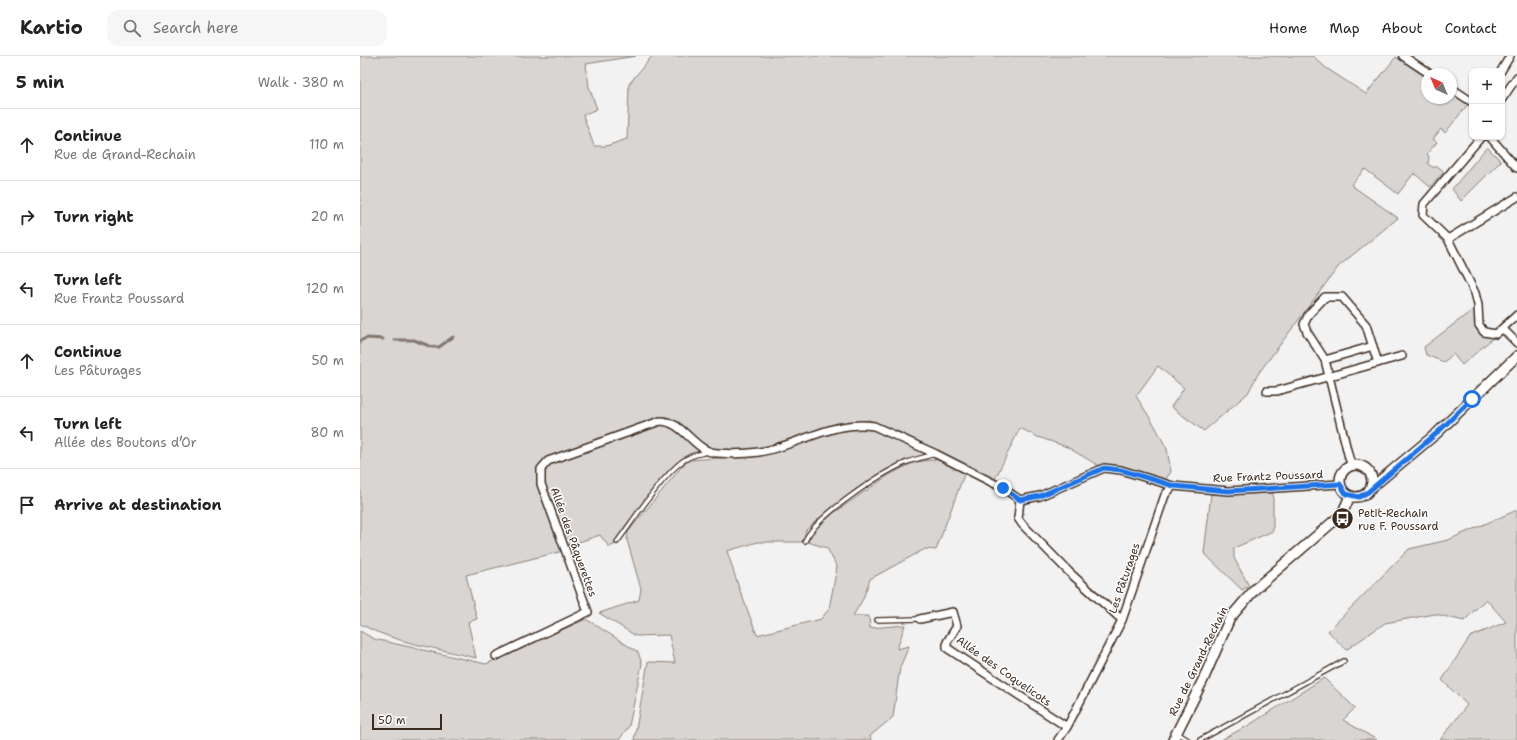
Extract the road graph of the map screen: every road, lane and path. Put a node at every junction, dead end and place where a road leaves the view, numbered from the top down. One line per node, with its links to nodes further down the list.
1 (1403, 56): 3 (street)
2 (1510, 56): 4 (street)
3 (1421, 68)
4 (1503, 68)
5 (1517, 77): 7 (street)
6 (1457, 92): 8 (street)
7 (1505, 95)
8 (1469, 100)
9 (1479, 140): 13 (street)
10 (1493, 140): 11 (street)
11 (1517, 168)
12 (1517, 197): 13 (street)
13 (1448, 239): 15 (street)
14 (1517, 315): 15 (street)
15 (1503, 329): 16 (street)
16 (1517, 343)
17 (1373, 346): 20 (street); 20 (street); 21 (street)
18 (1402, 356): 21 (street)
19 (1517, 356): 28 (street)
20 (1324, 360): 22 (street)
21 (1378, 363): 22 (street)
22 (1330, 376): 23 (street); 26 (street)
23 (1267, 391)
24 (707, 452): 25 (street); 35 (lane); 39 (street, Allée des Pâquerettes)
25 (936, 454): 33 (street); 34 (lane)
26 (1352, 465): 27 (street); 29 (street)
27 (1371, 474): 28 (street); 31 (street)
28 (1388, 475): 31 (street)
29 (1340, 484): 30 (street, Rue Frantz Poussard); 32 (street)
30 (1174, 486): 33 (street); 38 (street, Les Pâturages)
31 (1371, 488): 32 (street)
32 (1350, 496): 42 (street, Rue de Grand-Rechain)
33 (1020, 500): 38 (street)
34 (805, 541)
35 (617, 542)
36 (920, 619): 37 (lane); 41 (street, Allée des Coquelicots)
37 (877, 620)
38 (1122, 620): 41 (street, Les Pâturages)
39 (496, 656)
40 (1344, 661): 45 (lane)
41 (1066, 727): 43 (street, Les Pâturages)
42 (1175, 736): 44 (lane)
43 (1058, 740)
44 (1188, 740)
45 (1200, 740)

